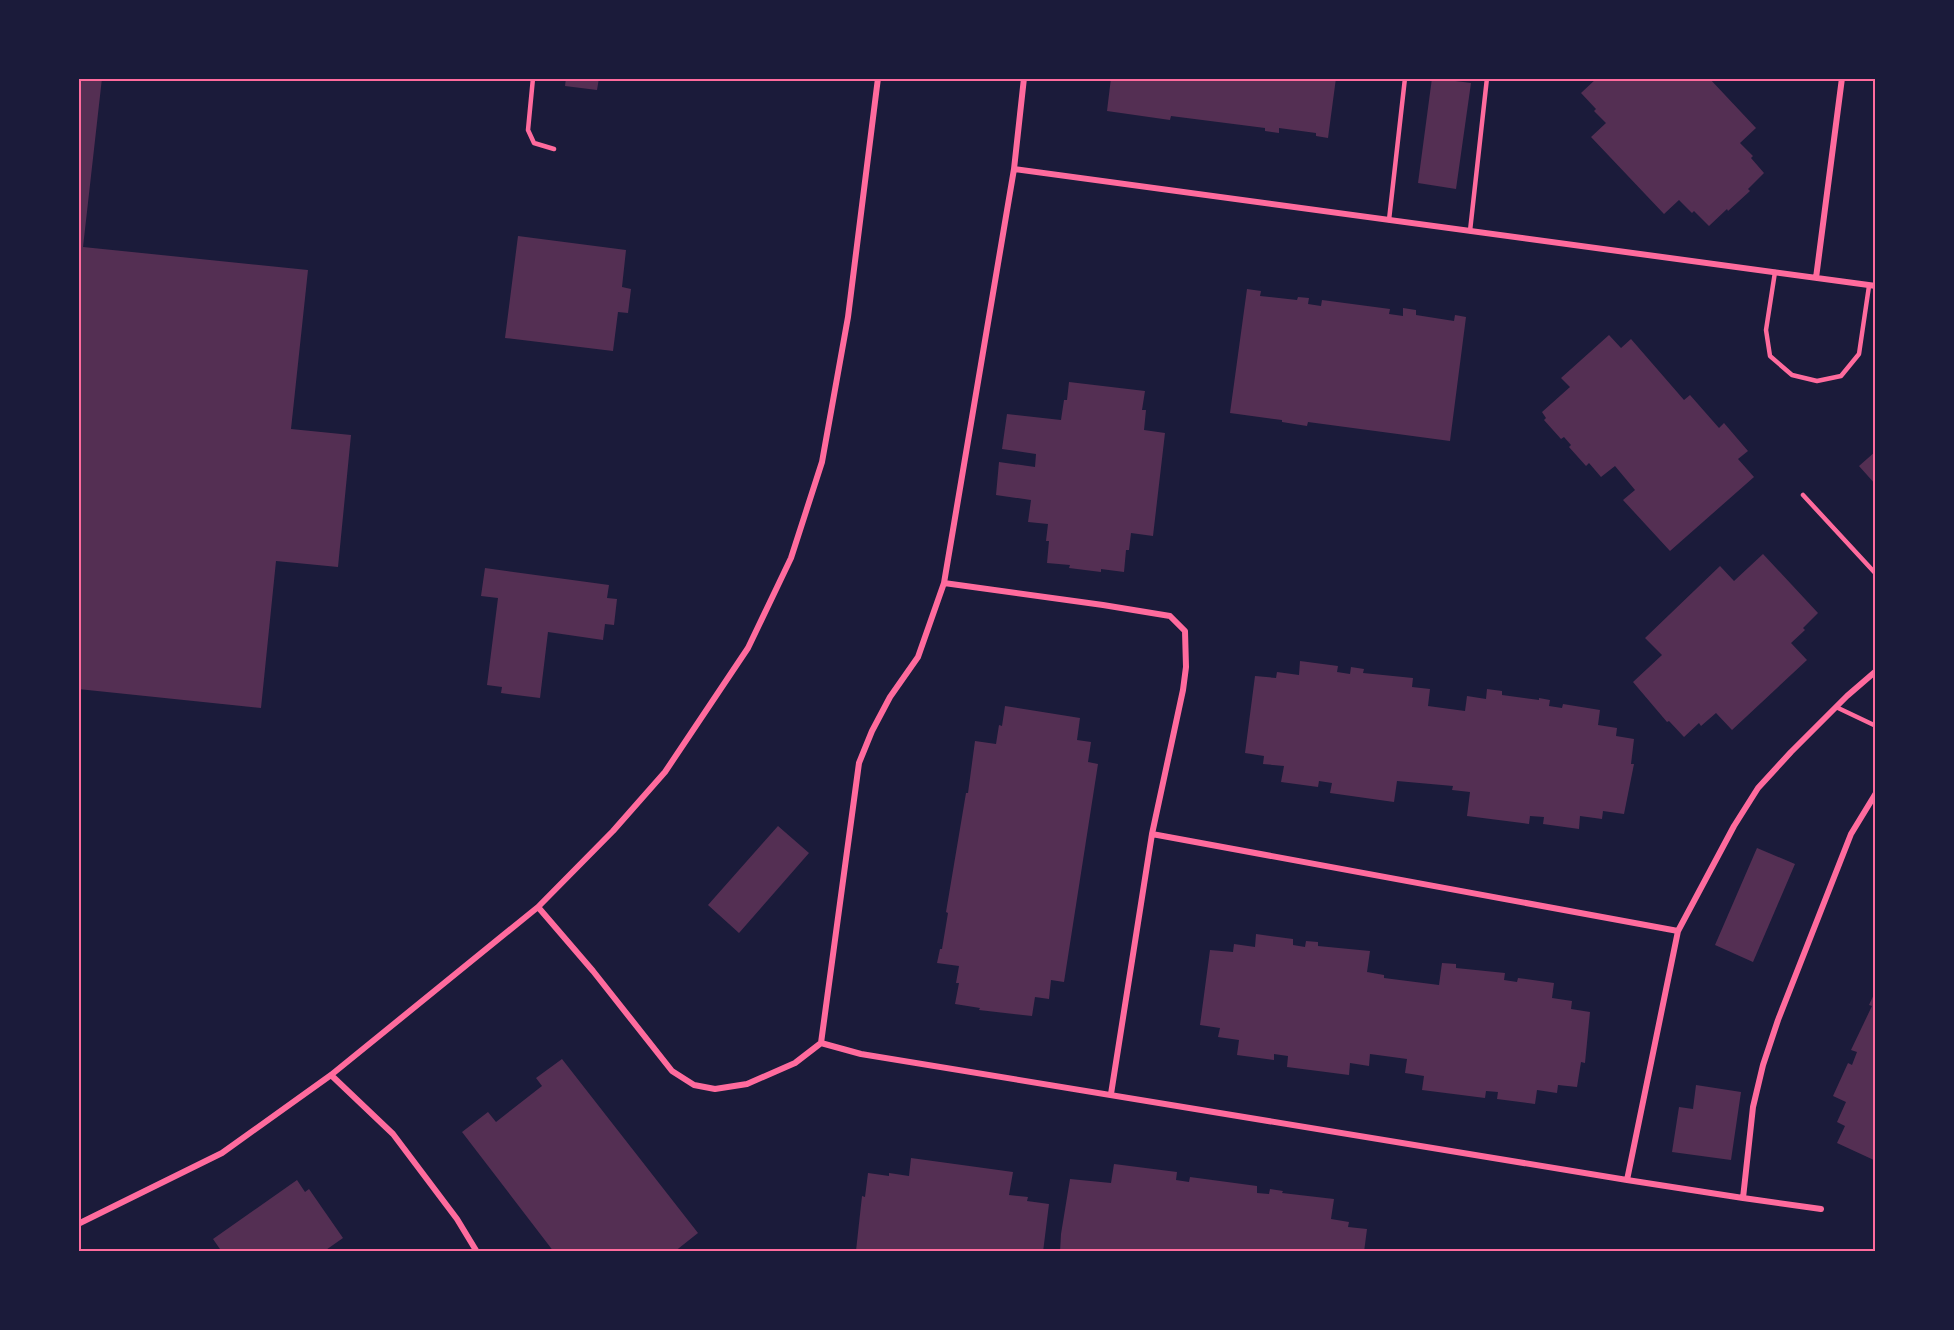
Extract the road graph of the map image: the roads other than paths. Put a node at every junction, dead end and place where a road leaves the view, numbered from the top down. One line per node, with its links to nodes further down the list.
1 (532, 78): 7 (lane)
2 (878, 78): 22 (street)
3 (1024, 78): 8 (street)
4 (1405, 78): 9 (lane)
5 (1487, 78): 10 (lane)
6 (1842, 78): 12 (street)
7 (554, 148)
8 (1014, 169): 9 (street); 16 (street)
9 (1389, 220): 10 (street)
10 (1470, 231): 11 (street)
11 (1775, 272): 12 (street); 13 (lane)
12 (1815, 278): 13 (street)
13 (1873, 286)
14 (1803, 495): 15 (lane)
15 (1876, 574)
16 (945, 583): 21 (street); 24 (street)
17 (1876, 671): 18 (street)
18 (1836, 707): 19 (lane); 23 (street)
19 (1876, 726)
20 (1876, 793): 28 (street)
21 (1152, 834): 23 (street); 26 (street)
22 (538, 907): 24 (street); 25 (street)
23 (1677, 931): 27 (street)
24 (821, 1043): 26 (street)
25 (331, 1075): 30 (street); 31 (street)
26 (1111, 1094): 27 (street)
27 (1628, 1180): 28 (street)
28 (1743, 1198): 29 (street)
29 (1821, 1209)
30 (78, 1224)
31 (477, 1252)

